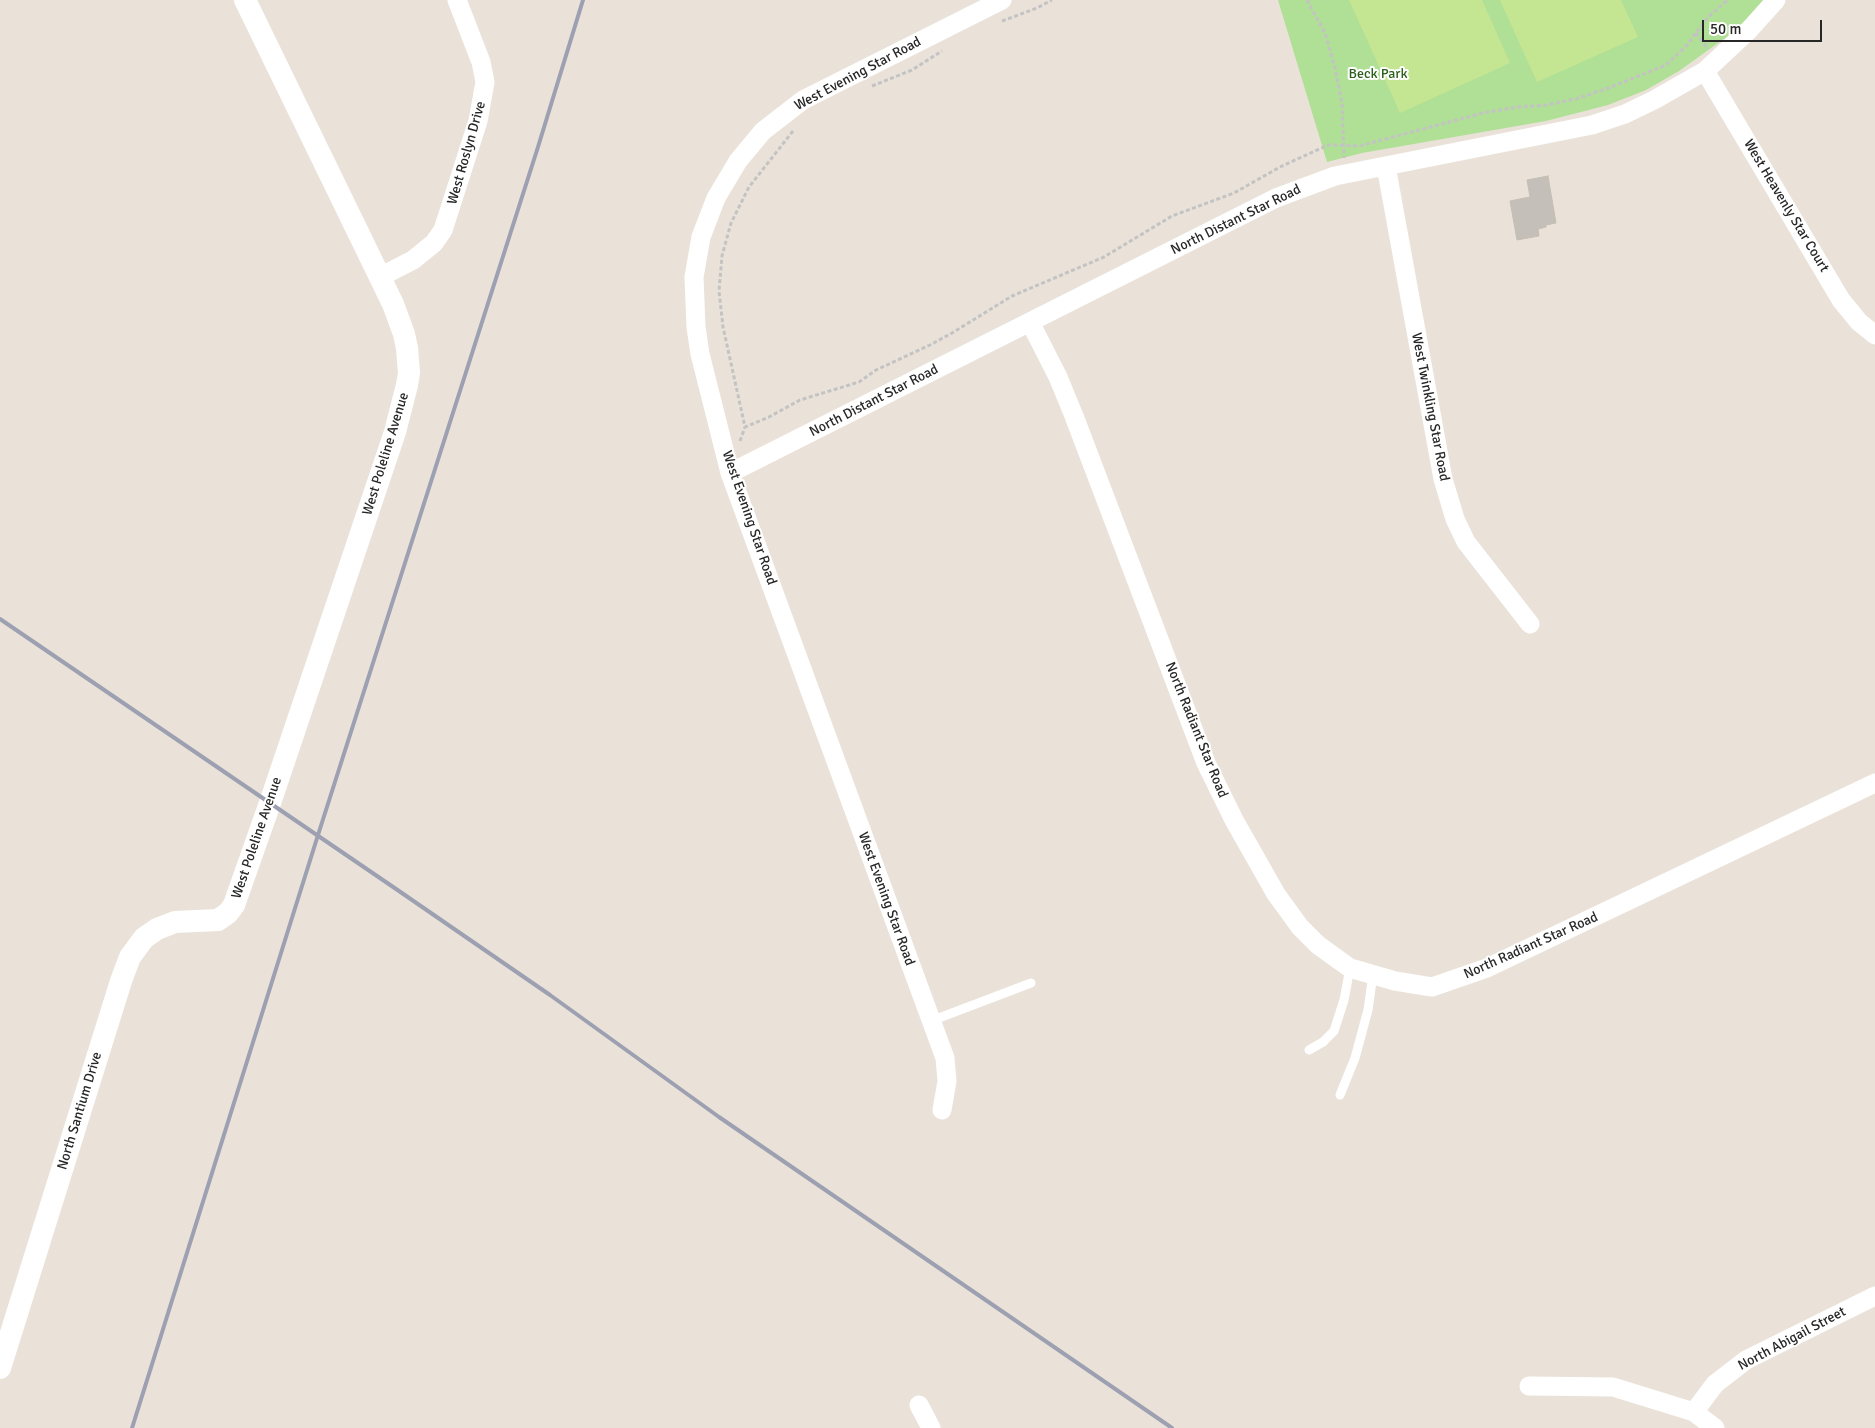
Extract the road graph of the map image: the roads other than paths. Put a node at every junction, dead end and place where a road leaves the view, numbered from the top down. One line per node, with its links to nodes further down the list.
1 (245, 0): 7 (street, West Poleline Avenue)
2 (456, 0): 7 (street, West Roslyn Drive)
3 (1002, 0): 10 (street, West Evening Star Road)
4 (1776, 0): 5 (street, North Distant Star Road)
5 (1705, 71): 6 (street, North Distant Star Road); 9 (street, West Heavenly Star Court)
6 (1386, 166): 8 (street, North Distant Star Road); 11 (street, West Twinkling Star Road)
7 (380, 277): 13 (street, West Poleline Avenue)
8 (1030, 322): 10 (street, North Distant Star Road); 14 (street, North Radiant Star Road)
9 (1875, 335)
10 (730, 473): 17 (street, West Evening Star Road)
11 (1530, 624)
12 (1875, 783): 15 (street, North Radiant Star Road)
13 (222, 918): 22 (street, North Santium Drive)
14 (1350, 968): 15 (street, North Radiant Star Road); 18 (lane)
15 (1373, 974): 19 (lane)
16 (1031, 983): 17 (lane)
17 (931, 1022): 20 (street, West Evening Star Road)
18 (1309, 1050)
19 (1340, 1095)
20 (942, 1110)
21 (1875, 1296): 25 (street, North Abigail Street)
22 (0, 1368)
23 (1529, 1386): 25 (street)
24 (919, 1405): 26 (street)
25 (1694, 1412): 27 (street)
26 (931, 1428)
27 (1715, 1428)

